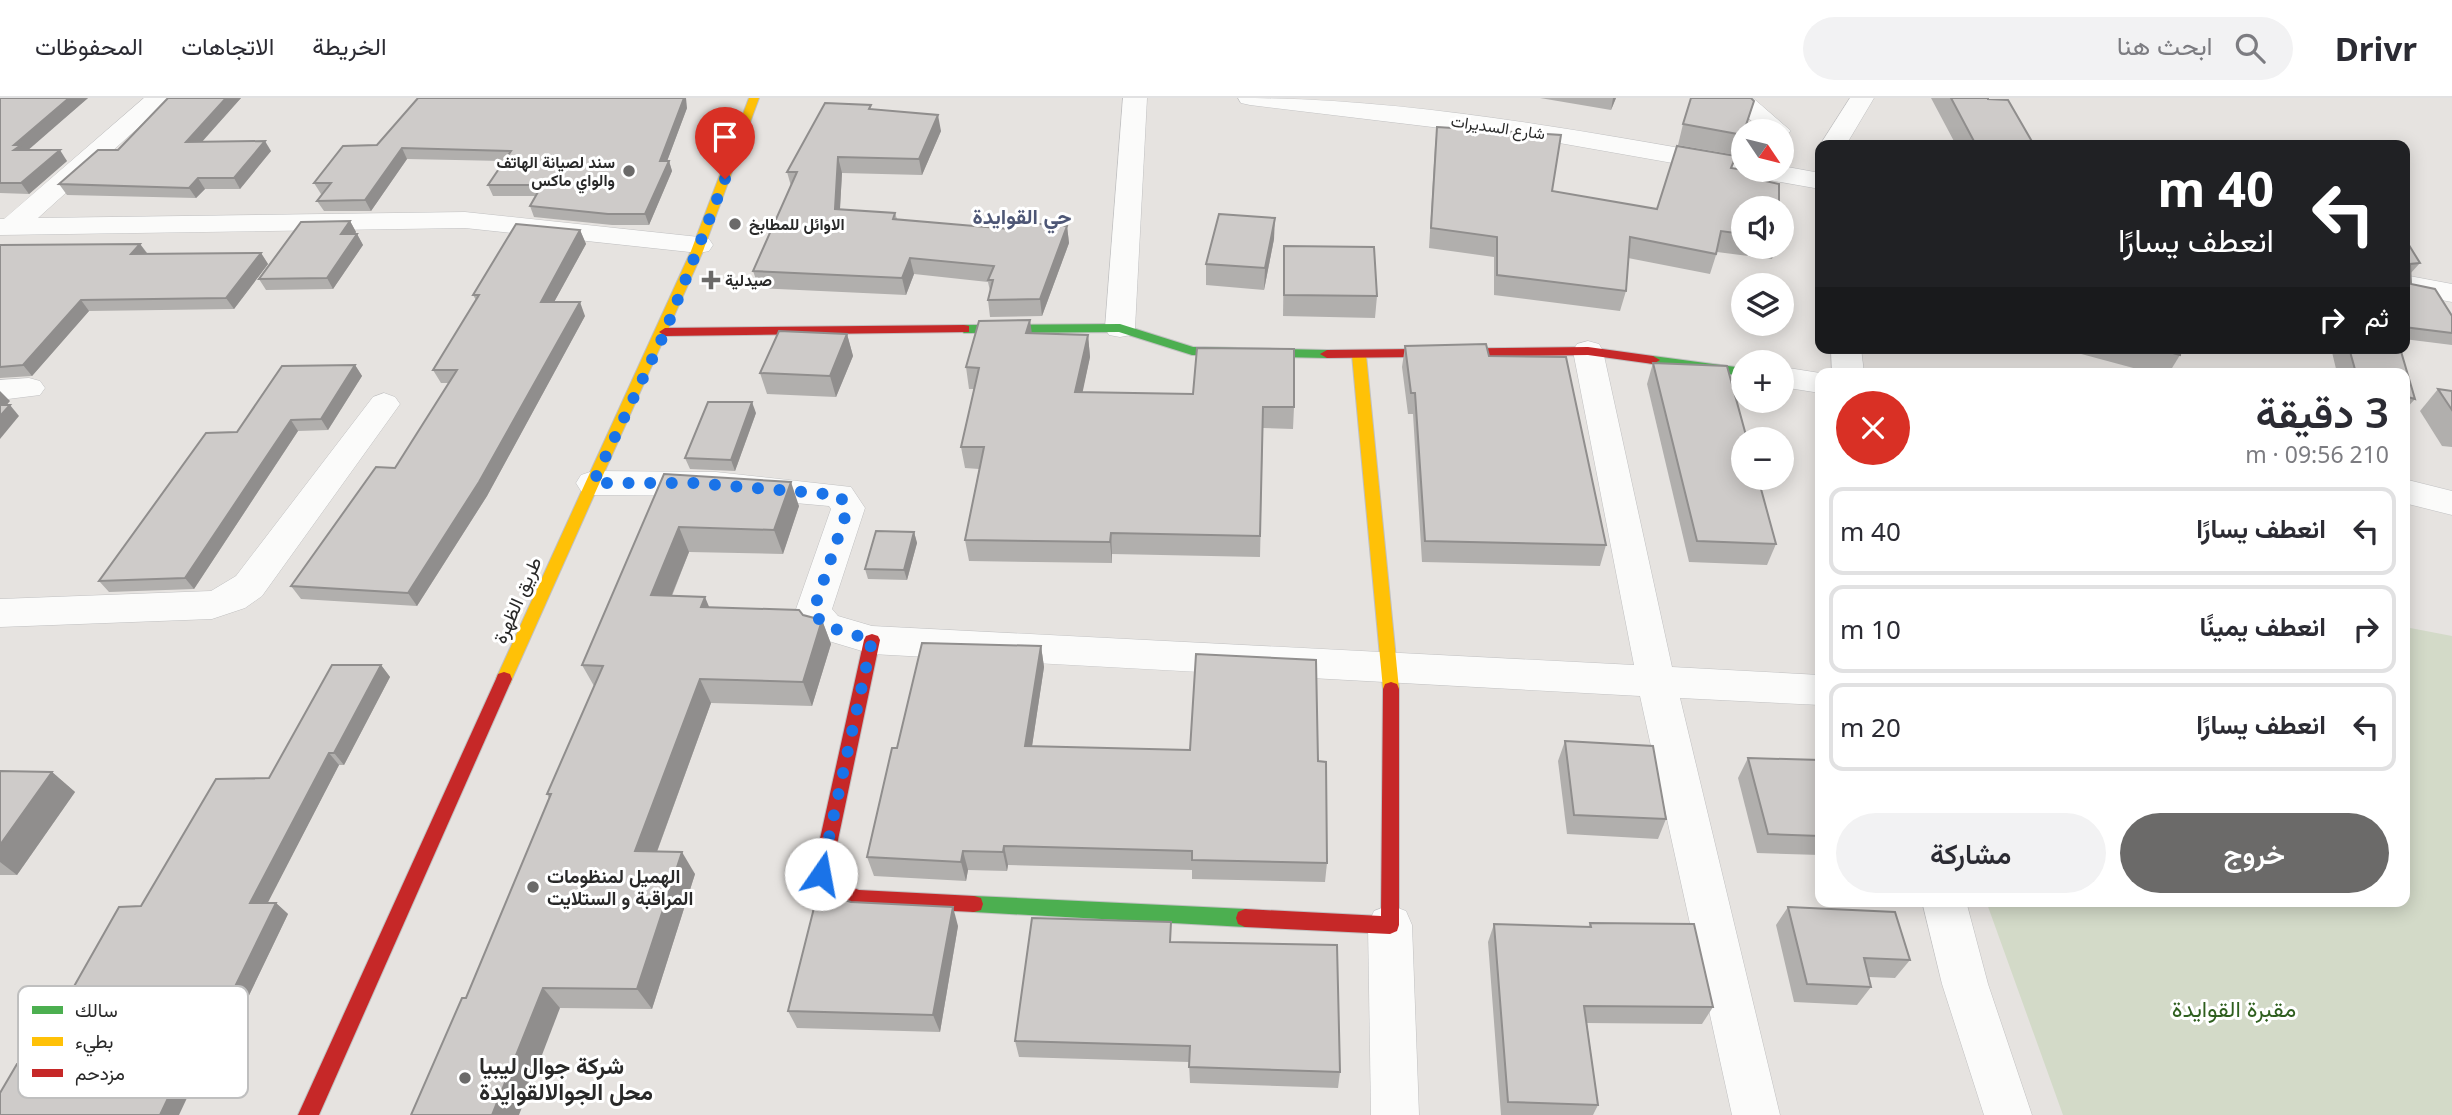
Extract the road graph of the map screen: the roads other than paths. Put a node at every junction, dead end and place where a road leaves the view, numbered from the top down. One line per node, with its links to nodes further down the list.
1 (159, 98): 11 (street)
2 (754, 98): 12 (street, طريق الظهرة)
3 (1135, 98): 15 (street)
4 (1250, 98): 8 (street, شارع السديرات)
5 (1738, 98): 7 (street)
6 (1862, 98): 7 (street)
7 (1804, 146)
8 (1731, 165)
9 (1794, 176): 10 (street)
10 (1815, 180)
11 (6, 227): 12 (street)
12 (699, 245): 16 (street, طريق الظهرة)
13 (2410, 285): 14 (street)
14 (2452, 293)
15 (1120, 328): 16 (street); 18 (street)
16 (665, 332): 23 (street, طريق الظهرة)
17 (1588, 351): 18 (street); 19 (street); 29 (street)
18 (1359, 355): 28 (street)
19 (1731, 370)
20 (1794, 379): 21 (street)
21 (1815, 382)
22 (384, 404): 26 (street)
23 (593, 483): 27 (street); 33 (street, طريق الظهرة)
24 (2410, 492): 25 (street)
25 (2452, 503)
26 (0, 613)
27 (872, 640): 28 (street); 32 (street)
28 (1391, 668): 29 (street); 32 (street)
29 (1656, 680): 30 (street); 35 (street)
30 (1815, 690)
31 (1946, 907): 36 (street)
32 (1390, 925): 34 (street)
33 (308, 1115)
34 (1395, 1115)
35 (1756, 1115)
36 (2008, 1115)

